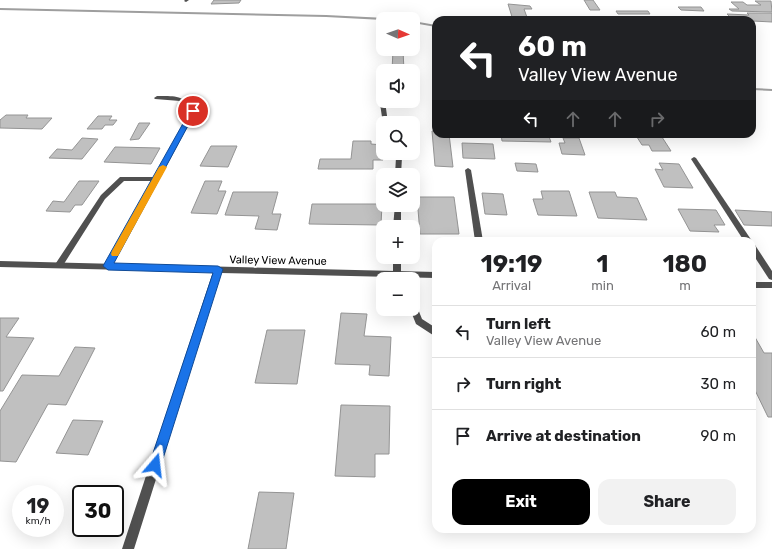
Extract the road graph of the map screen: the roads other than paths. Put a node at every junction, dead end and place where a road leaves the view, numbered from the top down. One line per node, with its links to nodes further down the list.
1 (157, 98): 4 (street)
2 (694, 159): 6 (street)
3 (468, 170): 5 (street)
4 (157, 179): 9 (street); 10 (street)
5 (478, 237)
6 (745, 237)
7 (756, 253): 15 (street)
8 (0, 264): 9 (street, Valley View Avenue)
9 (59, 265): 10 (street, Valley View Avenue)
10 (108, 266): 11 (street, Valley View Avenue)
11 (218, 269): 12 (street, Valley View Avenue); 20 (street)
12 (376, 273)
13 (432, 275): 14 (street, Valley View Avenue)
14 (420, 276)
15 (772, 277)
16 (756, 284): 17 (street)
17 (772, 285)
18 (417, 316): 19 (street)
19 (432, 330)
20 (128, 549)

